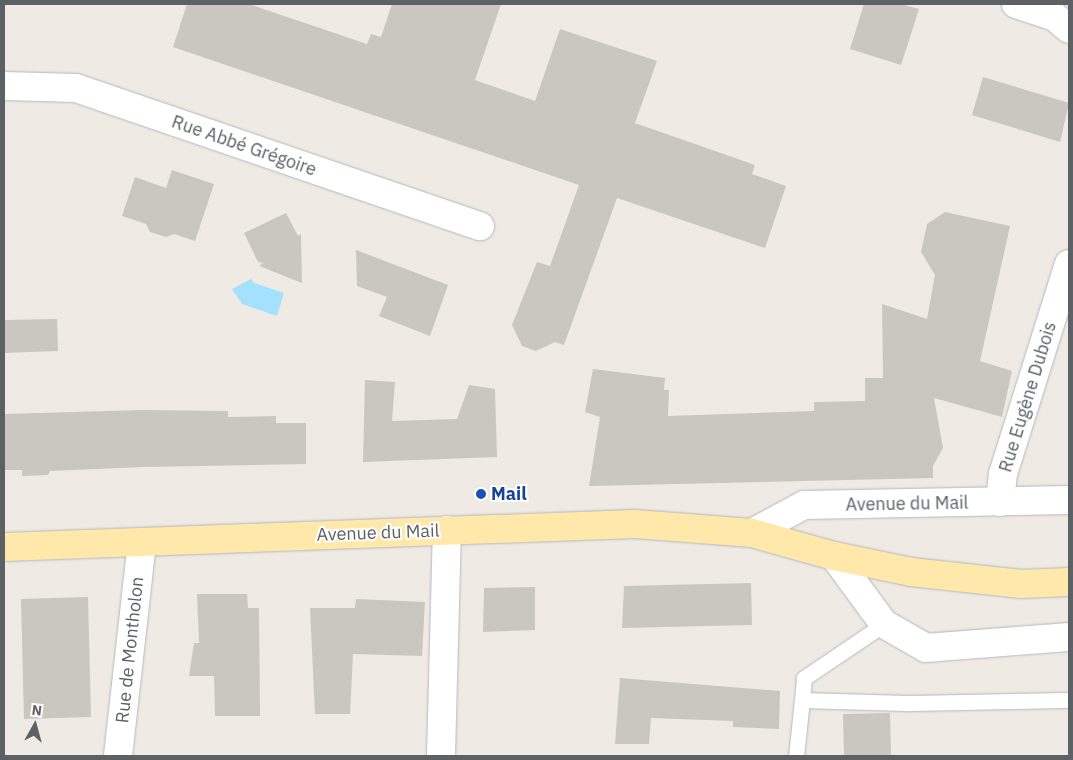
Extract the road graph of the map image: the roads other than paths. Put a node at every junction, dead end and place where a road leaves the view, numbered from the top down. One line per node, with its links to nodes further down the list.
1 (1016, 4): 2 (street)
2 (1069, 29)
3 (4, 86): 4 (street, Rue Abbé Grégoire)
4 (480, 226)
5 (1069, 264): 7 (street, Rue Eugène Dubois)
6 (1069, 500): 7 (street, Avenue du Mail)
7 (1000, 502): 9 (street, Avenue du Mail)
8 (447, 530): 9 (main road, Avenue du Mail); 10 (main road, Avenue du Mail); 19 (street)
9 (752, 533): 12 (main road, Avenue du Mail)
10 (142, 543): 11 (main road, Avenue du Mail); 18 (street, Rue de Montholon)
11 (4, 547)
12 (834, 556): 13 (main road, Avenue du Mail); 14 (street)
13 (1069, 582)
14 (884, 624): 15 (street); 16 (lane)
15 (1069, 637)
16 (802, 700): 17 (lane); 20 (lane)
17 (1069, 700)
18 (118, 756)
19 (441, 756)
20 (796, 756)

